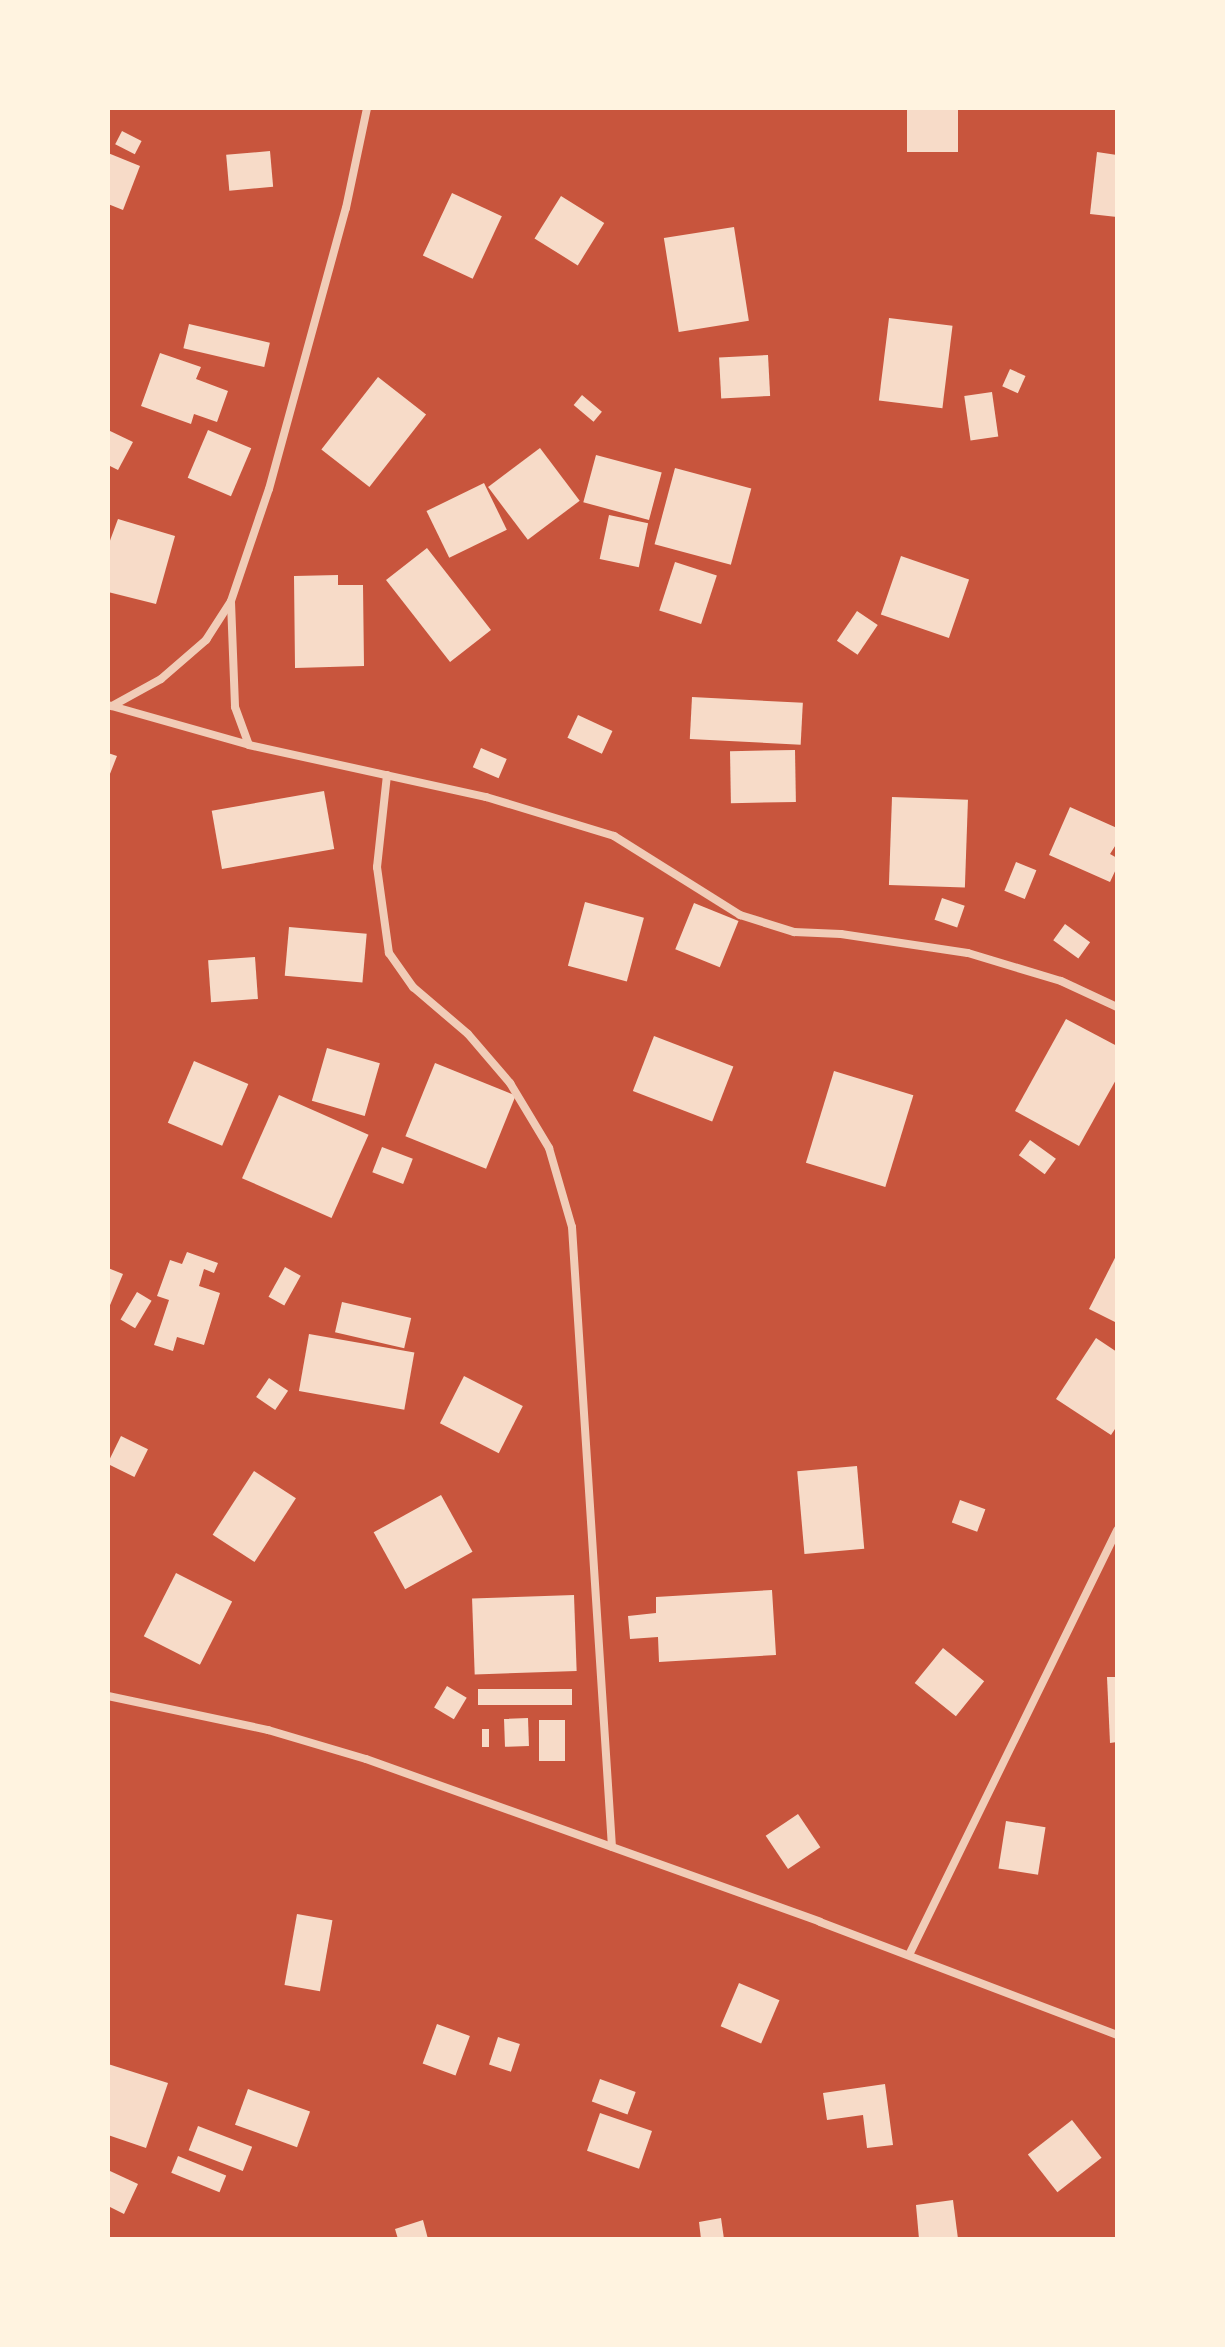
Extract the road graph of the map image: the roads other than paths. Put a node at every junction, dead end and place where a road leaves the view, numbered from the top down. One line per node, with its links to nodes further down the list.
1 (367, 108): 2 (street)
2 (231, 601): 3 (street); 4 (street)
3 (110, 706): 4 (street)
4 (249, 745): 5 (street)
5 (387, 775): 6 (street); 9 (street)
6 (1117, 1007)
7 (1117, 1530): 10 (street)
8 (108, 1696): 9 (street)
9 (612, 1847): 10 (street)
10 (909, 1955): 11 (street)
11 (1117, 2035)

